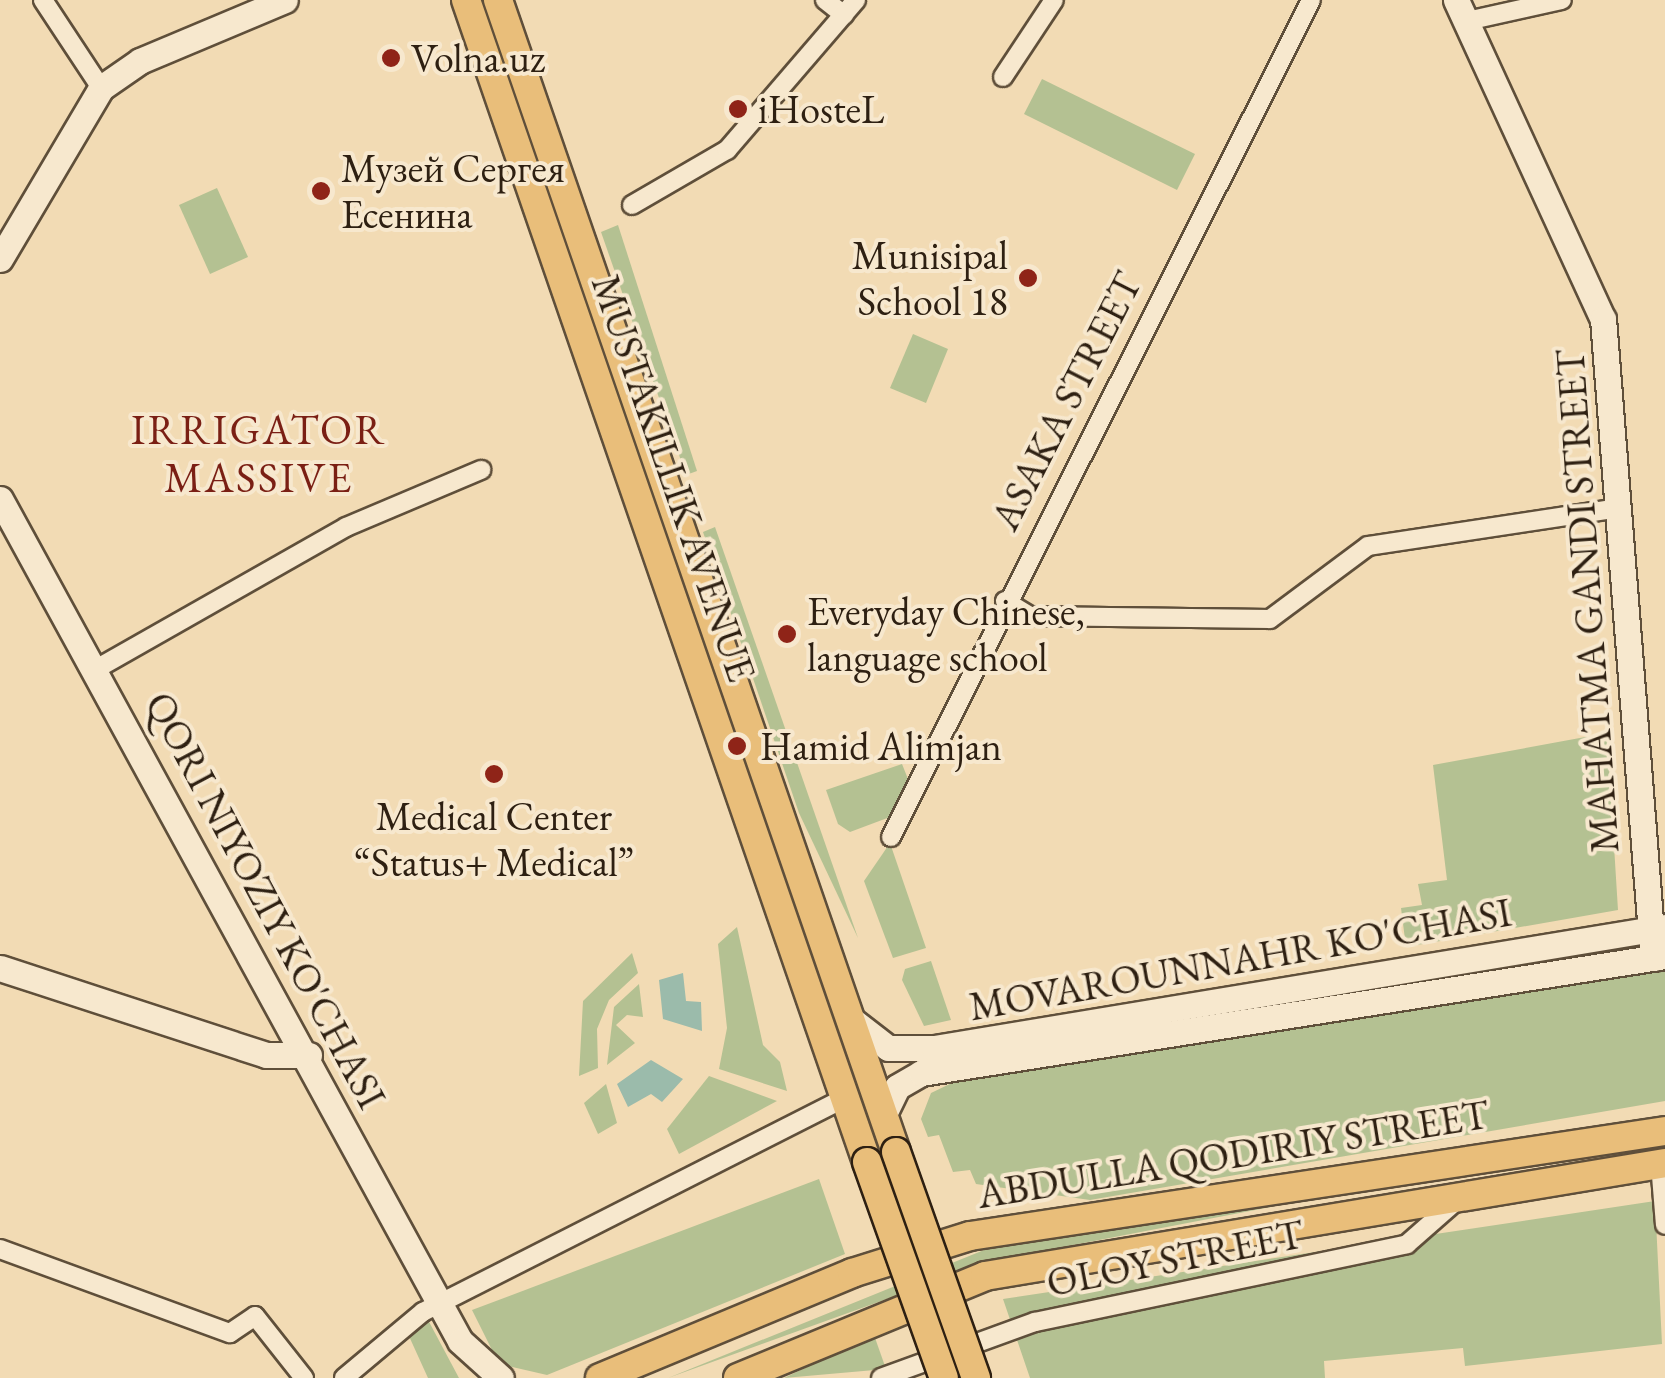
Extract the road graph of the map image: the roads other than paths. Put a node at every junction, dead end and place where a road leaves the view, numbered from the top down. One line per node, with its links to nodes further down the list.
1 (44, 0): 13 (street)
2 (285, 0): 13 (street)
3 (466, 0): 27 (main road, MUSTAKILLIK AVENUE)
4 (498, 0): 25 (main road, MUSTAKILLIK AVENUE)
5 (824, 0): 11 (street)
6 (856, 0): 11 (street)
7 (1054, 0): 12 (street)
8 (1311, 0): 19 (street, ASAKA STREET)
9 (1562, 0): 10 (street)
10 (1461, 10): 18 (street, MAHATMA GANDI STREET)
11 (844, 16): 14 (street)
12 (1003, 77)
13 (100, 88): 15 (street)
14 (632, 205)
15 (0, 259)
16 (481, 470): 20 (street)
17 (0, 499): 20 (street, QORI NIYOZIY KO'CHASI)
18 (1620, 508): 19 (street); 22 (street, MAHATMA GANDI STREET)
19 (1005, 601): 21 (street, ASAKA STREET)
20 (98, 668): 26 (street, QORI NIYOZIY KO'CHASI)
21 (891, 837)
22 (1657, 928): 23 (street, MAHATMA GANDI STREET); 25 (street, MOVAROUNNAHR KO'CHASI)
23 (1659, 957): 28 (street)
24 (0, 968): 26 (street)
25 (853, 1022): 28 (main road, MUSTAKILLIK AVENUE)
26 (309, 1055): 34 (street, QORI NIYOZIY KO'CHASI)
27 (844, 1098): 34 (street); 43 (main road, MUSTAKILLIK AVENUE, bridge)
28 (884, 1116): 44 (main road, MUSTAKILLIK AVENUE, bridge)
29 (1661, 1131): 30 (main road); 41 (main road, ABDULLA QODIRIY STREET)
30 (1662, 1163): 31 (main road, ABDULLA QODIRIY STREET); 32 (street)
31 (1464, 1194): 36 (street, OLOY STREET); 42 (main road, ABDULLA QODIRIY STREET)
32 (1665, 1225)
33 (0, 1248): 37 (street)
34 (440, 1304): 35 (street, QORI NIYOZIY KO'CHASI); 38 (street)
35 (460, 1341): 39 (street, QORI NIYOZIY KO'CHASI); 40 (street, QORI NIYOZIY KO'CHASI)
36 (884, 1377)
37 (304, 1378)
38 (344, 1378)
39 (468, 1378)
40 (501, 1378)
41 (600, 1378)
42 (738, 1378)
43 (944, 1378)
44 (976, 1378)

